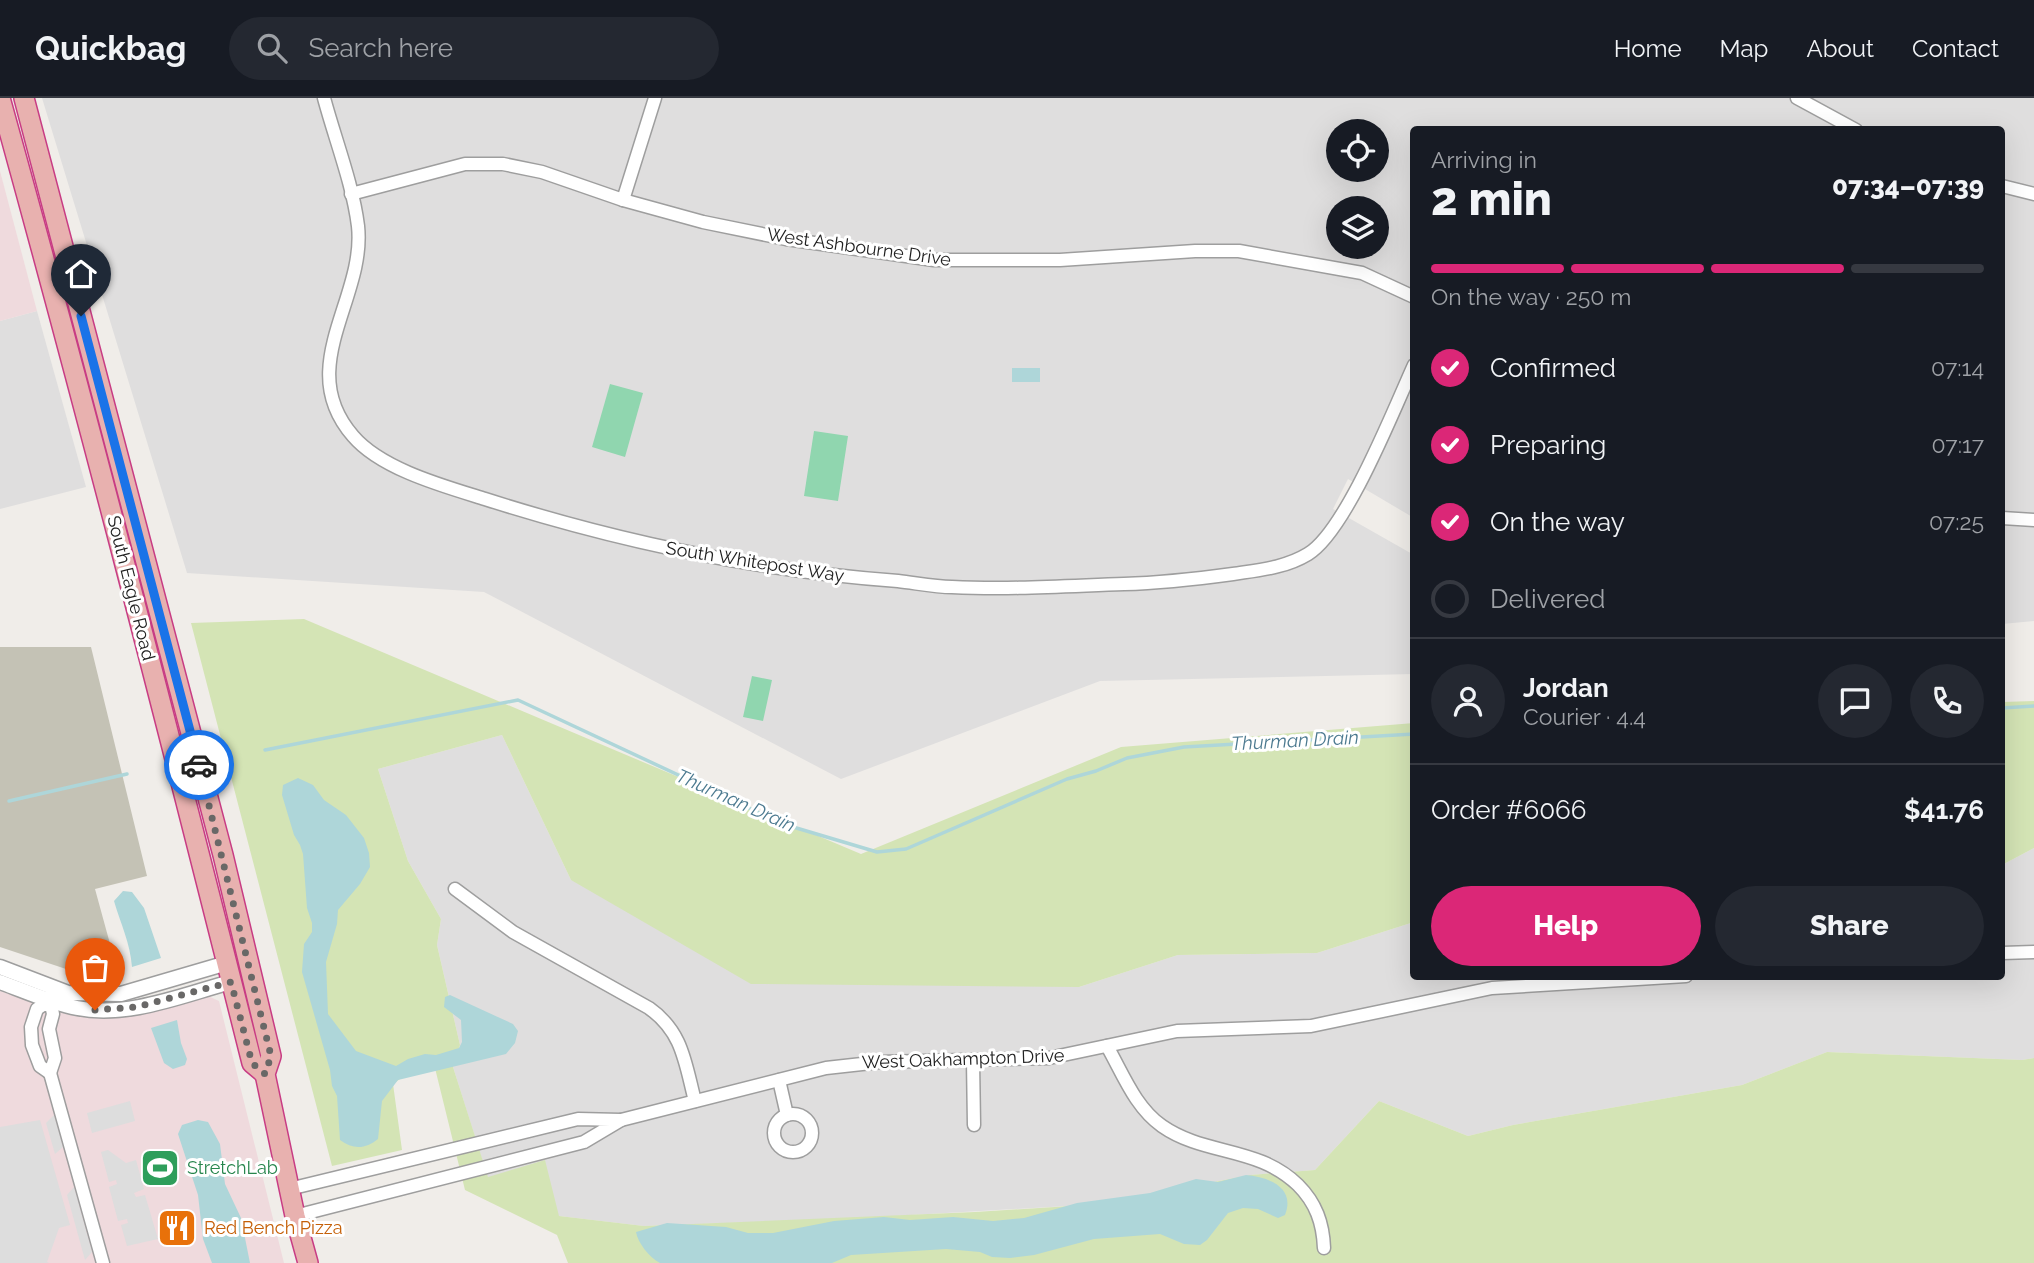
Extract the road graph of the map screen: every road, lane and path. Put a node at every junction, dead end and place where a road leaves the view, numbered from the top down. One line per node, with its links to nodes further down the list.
1 (0, 98): 15 (highway, South Eagle Road)
2 (24, 98): 16 (highway, South Eagle Road)
3 (324, 98): 8 (street, South Whitepost Way)
4 (656, 98): 10 (street)
5 (1797, 98): 6 (street)
6 (1849, 126)
7 (2005, 187): 9 (street)
8 (351, 194): 10 (street, West Ashbourne Drive); 12 (street, South Whitepost Way)
9 (2034, 194)
10 (623, 200): 11 (street, West Ashbourne Drive)
11 (1410, 295)
12 (1410, 373)
13 (2005, 518): 14 (street)
14 (2034, 520)
15 (125, 561): 16 (highway); 17 (highway, South Eagle Road)
16 (200, 767): 25 (highway, South Eagle Road)
17 (183, 790): 22 (highway, South Eagle Road); 25 (highway)
18 (455, 889): 32 (street)
19 (2034, 952): 20 (street)
20 (2005, 953)
21 (0, 967): 26 (street)
22 (229, 972): 26 (street); 30 (highway, South Eagle Road)
23 (1621, 980): 27 (street, West Oakhampton Drive)
24 (0, 982): 26 (street)
25 (256, 989): 30 (highway, South Eagle Road)
26 (52, 994): 29 (street); 29 (street)
27 (1107, 1046): 28 (street, West Oakhampton Drive); 38 (street)
28 (973, 1061): 31 (street, West Oakhampton Drive); 35 (street)
29 (50, 1073): 39 (street)
30 (265, 1074): 36 (highway, South Eagle Road)
31 (779, 1080): 32 (street, West Oakhampton Drive); 33 (street)
32 (695, 1101): 34 (street, West Oakhampton Drive)
33 (787, 1115)
34 (621, 1120): 36 (street, West Oakhampton Drive); 37 (street, West Oakhampton Drive)
35 (974, 1125)
36 (289, 1189): 37 (highway, South Eagle Road)
37 (295, 1216): 40 (highway, South Eagle Road)
38 (1324, 1248)
39 (103, 1263)
40 (308, 1263)

